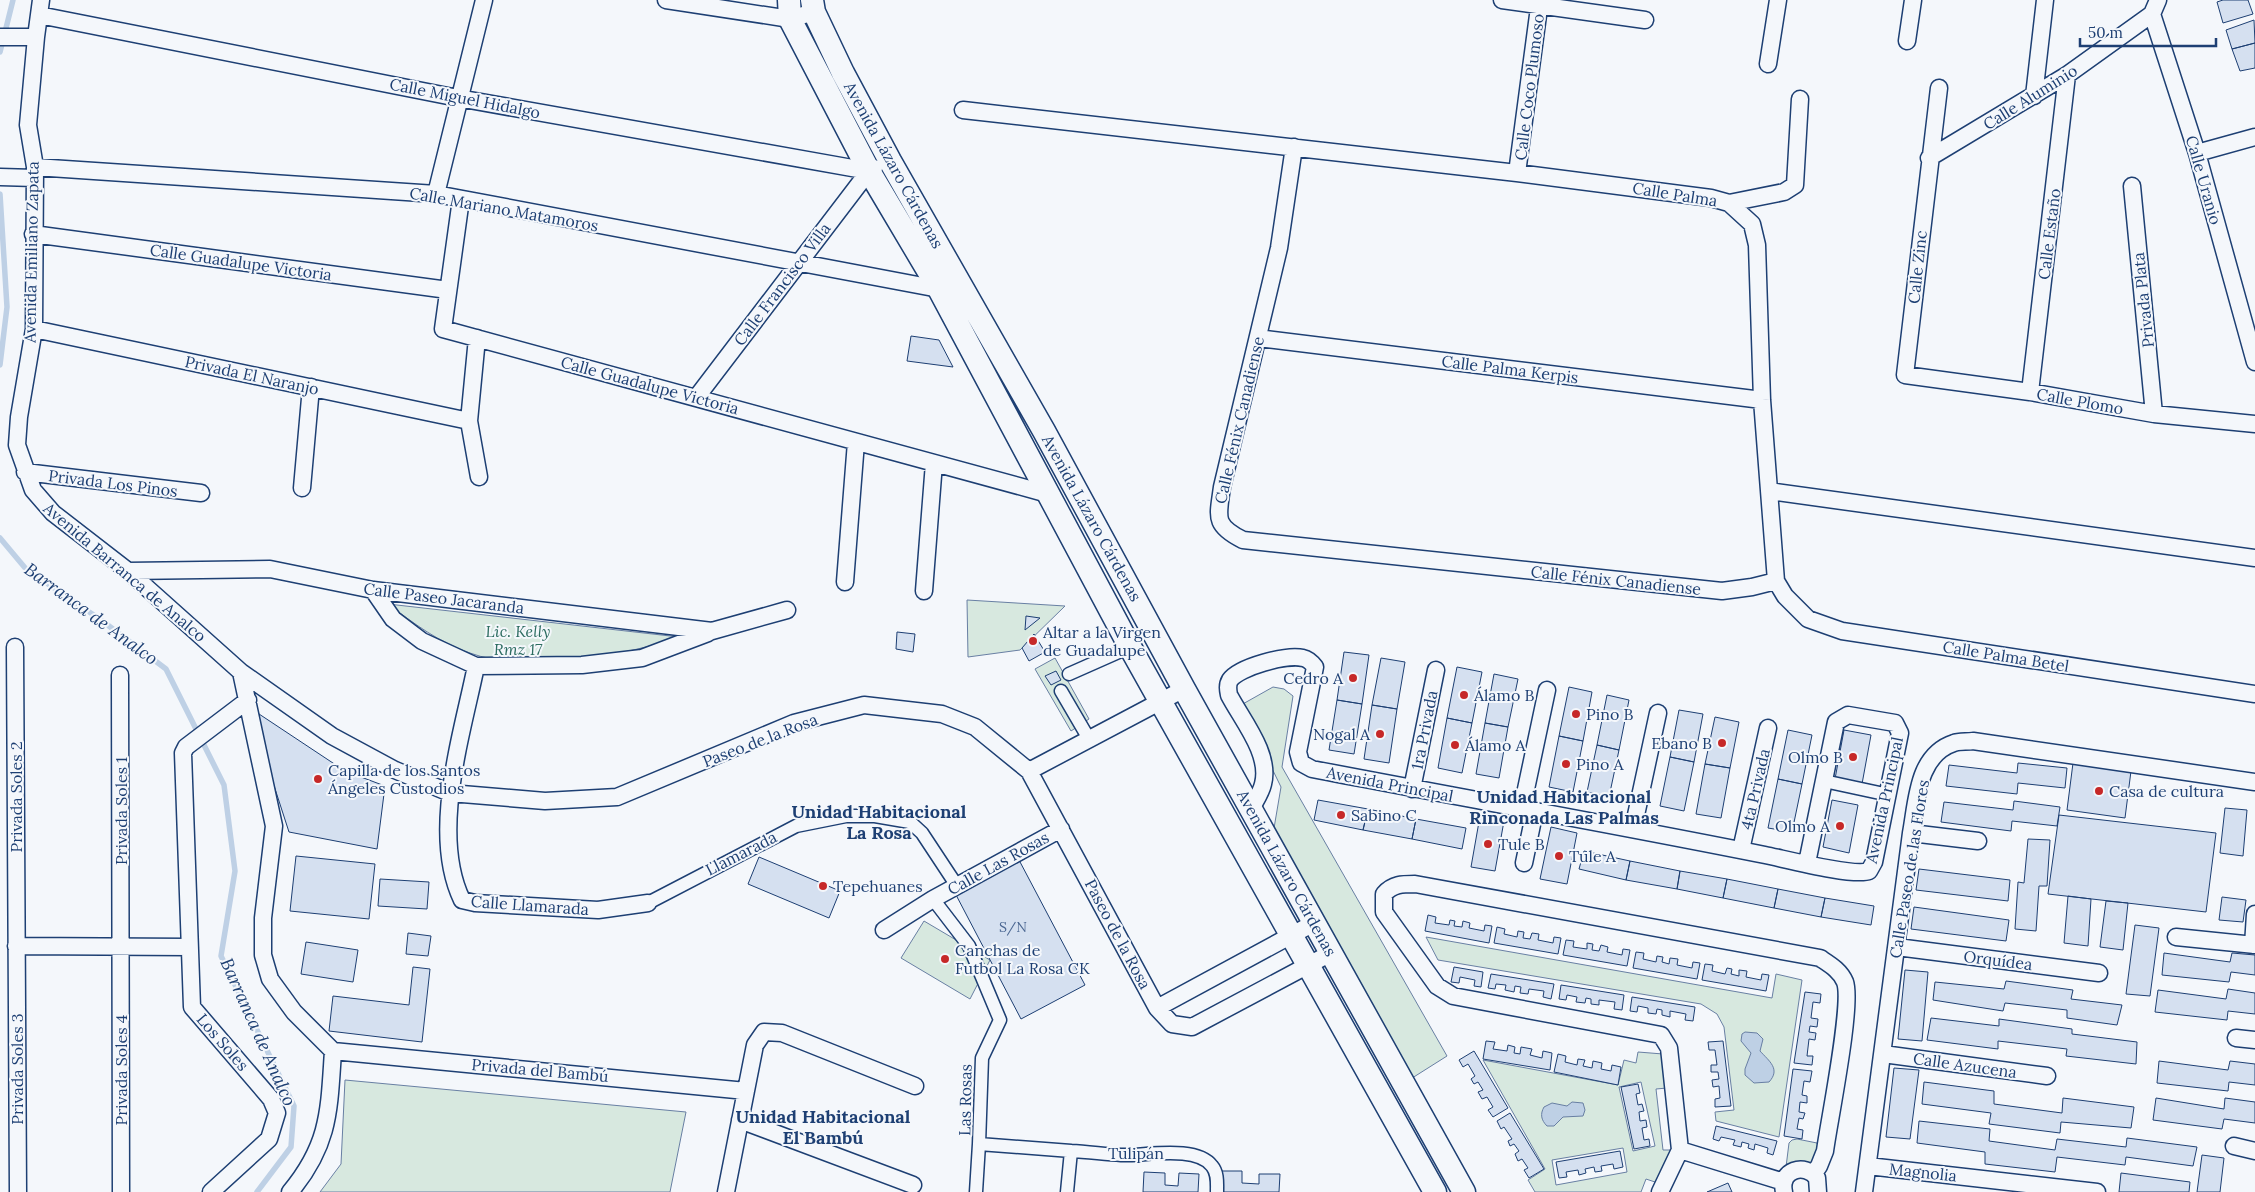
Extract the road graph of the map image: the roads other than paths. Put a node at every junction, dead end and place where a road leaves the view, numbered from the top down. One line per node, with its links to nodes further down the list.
1 (484, 0): 21 (street)
2 (666, 0): 12 (street)
3 (779, 0): 12 (street)
4 (1502, 0): 8 (street)
5 (1778, 0): 17 (street)
6 (1913, 0): 16 (street)
7 (2046, 0): 20 (street)
8 (1540, 3): 13 (street); 30 (street, Calle Coco Plumoso)
9 (813, 6): 12 (street); 28 (main road, Avenida Lázaro Cárdenas)
10 (2155, 7): 18 (street, Calle Aluminio); 26 (street, Calle Uranio)
11 (40, 8): 15 (street, Avenida Emiliano Zapata); 21 (street, Calle Miguel Hidalgo)
12 (790, 10): 29 (main road, Avenida Lázaro Cárdenas)
13 (1645, 20)
14 (0, 37): 15 (street)
15 (29, 37): 31 (street, Avenida Emiliano Zapata)
16 (1907, 41)
17 (1768, 64)
18 (2067, 75): 20 (street, Calle Aluminio); 47 (street, Calle Estaño)
19 (1939, 88): 27 (street, Calle Zinc)
20 (2034, 96): 27 (street, Calle Aluminio)
21 (458, 98): 29 (street, Calle Miguel Hidalgo); 34 (street)
22 (1800, 99): 36 (street)
23 (963, 110): 25 (street)
24 (2255, 137): 26 (street)
25 (1294, 147): 30 (street, Calle Palma); 43 (street, Calle Fénix Canadiense)
26 (2197, 153): 44 (street, Calle Uranio)
27 (1929, 158): 45 (street, Calle Zinc)
28 (890, 161): 29 (street); 76 (main road, Avenida Lázaro Cárdenas)
29 (869, 171): 38 (street, Calle Francisco Villa); 40 (main road, Avenida Lázaro Cárdenas)
30 (1517, 173): 36 (street, Calle Palma)
31 (30, 174): 32 (street, Calle Mariano Matamoros); 34 (street, Calle Mariano Matamoros); 37 (street, Avenida Emiliano Zapata)
32 (0, 177)
33 (2132, 186): 50 (street, Privada Plata)
34 (436, 194): 35 (street, Calle Mariano Matamoros)
35 (461, 199): 38 (street, Calle Mariano Matamoros); 39 (street)
36 (1729, 203): 49 (street, Calle Palma)
37 (33, 234): 39 (street, Calle Guadalupe Victoria); 41 (street, Avenida Emiliano Zapata)
38 (799, 261): 40 (street, Calle Mariano Matamoros); 48 (street, Calle Francisco Villa)
39 (448, 290): 42 (street, Calle Guadalupe Victoria)
40 (939, 290): 60 (main road, Avenida Lázaro Cárdenas)
41 (34, 329): 46 (street, Privada El Naranjo); 55 (street, Avenida Emiliano Zapata)
42 (477, 338): 48 (street, Calle Guadalupe Victoria); 51 (street)
43 (1258, 338): 49 (street, Calle Palma Kerpis); 63 (street, Calle Fénix Canadiense)
44 (2255, 362)
45 (1905, 375): 47 (street, Calle Plomo)
46 (311, 387): 51 (street, Privada El Naranjo); 57 (street)
47 (2030, 392): 50 (street, Calle Plomo)
48 (696, 398): 53 (street, Calle Guadalupe Victoria)
49 (1762, 400): 58 (street, Calle Palma)
50 (2154, 414): 52 (street, Calle Plomo)
51 (469, 421): 56 (street)
52 (2255, 424)
53 (856, 442): 54 (street, Calle Guadalupe Victoria); 64 (street)
54 (934, 463): 60 (street, Calle Guadalupe Victoria); 66 (street)
55 (25, 472): 59 (street, Privada Los Pinos); 62 (street, Avenida Barranca de Analco)
56 (479, 477)
57 (302, 488)
58 (1769, 491): 61 (street); 63 (street, Calle Palma)
59 (201, 493)
60 (1048, 494): 70 (main road, Avenida Lázaro Cárdenas)
61 (2255, 558)
62 (128, 571): 65 (street, Calle Paseo Jacaranda); 73 (street, Avenida Barranca de Analco)
63 (1776, 580): 79 (street, Calle Palma Betel)
64 (846, 582)
65 (372, 590): 68 (street, Calle Paseo Jacaranda); 71 (street)
66 (924, 591)
67 (787, 610): 68 (street, Calle Paseo Jacaranda)
68 (712, 631): 71 (street)
69 (15, 647): 109 (street, Privada Soles 2)
70 (1130, 647): 74 (street); 81 (main road, Avenida Lázaro Cárdenas)
71 (476, 666): 89 (street)
72 (1436, 670): 88 (street, 1ra Privada)
73 (241, 672): 80 (street); 89 (street, Paseo de la Rosa)
74 (1069, 674)
75 (120, 675): 110 (street, Privada Soles 1)
76 (1184, 689): 81 (street); 91 (main road, Avenida Lázaro Cárdenas)
77 (1547, 690): 92 (street)
78 (1062, 691): 84 (street)
79 (2255, 694)
80 (248, 700): 111 (street, Los Soles); 119 (street)
81 (1160, 702): 84 (street); 106 (main road, Avenida Lázaro Cárdenas)
82 (1658, 713): 94 (street)
83 (1768, 728): 97 (street, 4ta Privada)
84 (1089, 739): 85 (street)
85 (1029, 771): 89 (street, Paseo de la Rosa); 93 (street, Paseo de la Rosa)
86 (1824, 781): 90 (street); 90 (street, Avenida Principal); 99 (street, Avenida Principal)
87 (2255, 782): 95 (street, Calle Paseo de las Flores)
88 (1412, 789): 91 (street, Avenida Principal); 92 (street, Avenida Principal)
89 (450, 793): 102 (street, Calle Llamarada)
90 (1889, 795): 99 (street, Avenida Principal)
91 (1251, 809): 104 (main road, Avenida Lázaro Cárdenas)
92 (1529, 809): 94 (street, Avenida Principal); 98 (street)
93 (1062, 829): 100 (street, Calle Las Rosas); 116 (street, Paseo de la Rosa)
94 (1634, 829): 97 (street, Avenida Principal)
95 (1911, 833): 96 (street); 112 (street, Calle Paseo de las Flores)
96 (1978, 841)
97 (1741, 850): 99 (street, Avenida Principal)
98 (1524, 863)
99 (1807, 863)
100 (957, 886): 101 (street, Calle Las Rosas); 102 (street, Llamarada)
101 (933, 899): 105 (street, Calle Las Rosas); 125 (street, Las Rosas)
102 (648, 903)
103 (2255, 914): 108 (street)
104 (1314, 923): 106 (street, Paseo de la Rosa); 113 (main road, Avenida Lázaro Cárdenas)
105 (884, 930)
106 (1292, 935): 114 (main road, Avenida Lázaro Cárdenas); 116 (street, Paseo de la Rosa)
107 (2176, 937): 108 (street)
108 (2254, 945)
109 (16, 946): 110 (street); 134 (street, Privada Soles 3)
110 (122, 947): 111 (street); 135 (street, Privada Soles 4)
111 (190, 947): 136 (street, Los Soles)
112 (1897, 947): 115 (street, Orquídea); 120 (street, Calle Paseo de las Flores)
113 (1331, 953): 114 (street, Paseo de la Rosa); 143 (main road, Avenida Lázaro Cárdenas)
114 (1308, 965): 116 (street, Paseo de la Rosa); 142 (main road, Avenida Lázaro Cárdenas)
115 (2099, 973)
116 (1157, 1008)
117 (2236, 1038): 118 (street)
118 (2255, 1040)
119 (333, 1051): 123 (street, Privada del Bambú); 137 (street)
120 (1883, 1054): 121 (street, Calle Azucena); 130 (street, Calle Paseo de las Flores)
121 (2047, 1076)
122 (915, 1086): 123 (street)
123 (746, 1091): 124 (street)
124 (740, 1120): 132 (street); 138 (street)
125 (979, 1144): 127 (street, Las Rosas); 139 (street)
126 (2234, 1146): 129 (street)
127 (1071, 1150): 140 (street); 141 (street, Tulipán)
128 (1680, 1150): 131 (street); 133 (street); 144 (street)
129 (2255, 1151)
130 (1868, 1166): 146 (street, Calle Paseo de las Flores); 147 (street, Magnolia)
131 (1814, 1173): 133 (street); 145 (street)
132 (913, 1185)
133 (1784, 1187)
134 (18, 1192)
135 (121, 1192)
136 (211, 1192)
137 (290, 1192)
138 (726, 1192)
139 (976, 1192)
140 (1067, 1192)
141 (1217, 1192)
142 (1435, 1192)
143 (1464, 1192)
144 (1660, 1192)
145 (1818, 1192)
146 (1864, 1192)
147 (2097, 1192)

